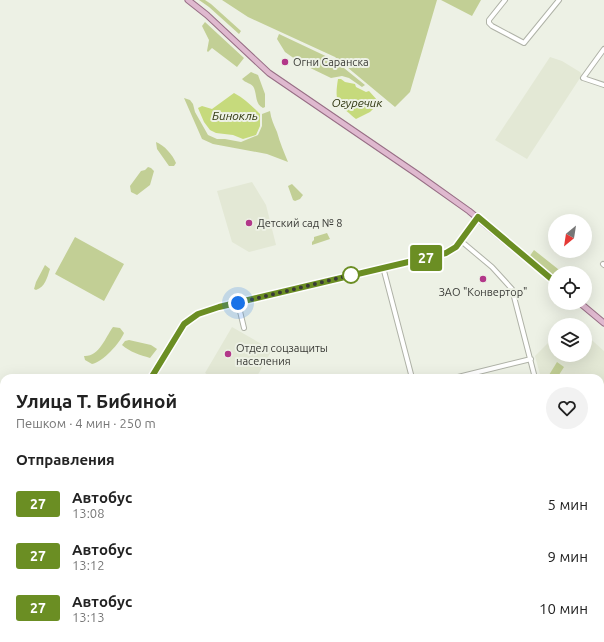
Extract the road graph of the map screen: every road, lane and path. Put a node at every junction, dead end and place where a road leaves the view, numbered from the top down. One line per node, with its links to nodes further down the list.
1 (188, 0): 6 (main road)
2 (505, 0): 3 (street)
3 (559, 0)
4 (604, 49): 5 (street)
5 (604, 85)
6 (478, 217): 7 (street); 9 (main road)
7 (461, 241): 8 (street); 14 (street)
8 (383, 267): 10 (street); 16 (street)
9 (548, 276)
10 (238, 303): 13 (street); 15 (street)
11 (588, 310): 12 (main road)
12 (604, 323)
13 (244, 328)
14 (530, 359): 17 (street); 18 (street)
15 (153, 374)
16 (411, 374)
17 (470, 374)
18 (534, 374)

